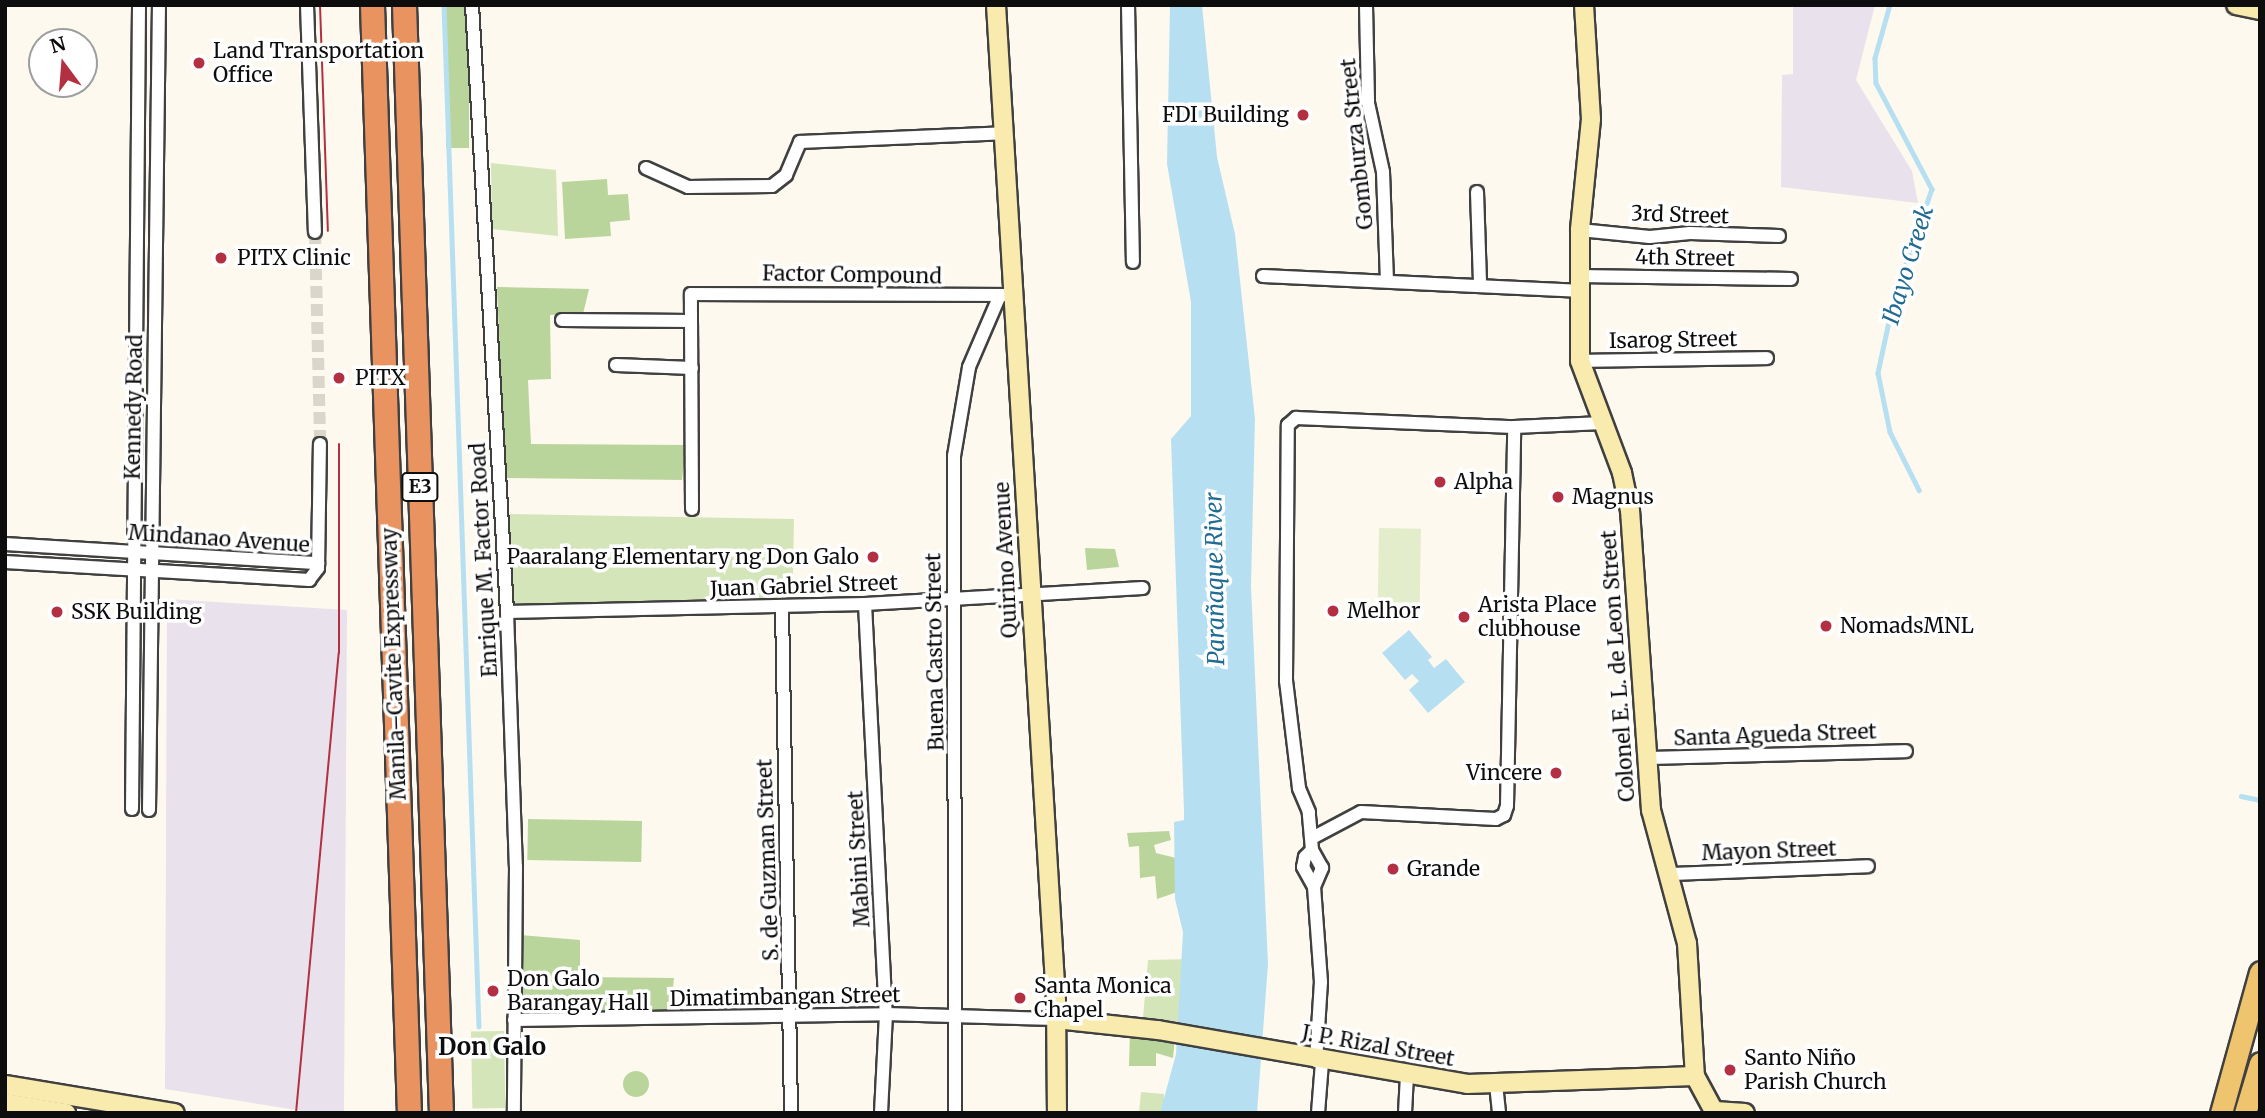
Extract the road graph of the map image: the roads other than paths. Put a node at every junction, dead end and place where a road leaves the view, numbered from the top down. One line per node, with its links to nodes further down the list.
1 (139, 5): 16 (street, Kennedy Road)
2 (159, 5): 17 (street, Kennedy Road)
3 (307, 5): 19 (street)
4 (372, 5): 76 (highway, Manila–Cavite Expressway / E3)
5 (404, 5): 77 (highway, Manila–Cavite Expressway / E3)
6 (472, 5): 52 (street, Enrique M. Factor Road)
7 (996, 5): 13 (street, Quirino Avenue)
8 (1128, 5): 21 (street)
9 (1366, 5): 24 (street, Gomburza Street)
10 (1584, 5): 18 (street, Colonel E. L. de Leon Street)
11 (2236, 5): 12 (street)
12 (2260, 10)
13 (1003, 133): 14 (street); 27 (street, Quirino Avenue)
14 (646, 168)
15 (1477, 192): 26 (street)
16 (136, 218): 17 (street); 34 (street, Kennedy Road)
17 (156, 219): 35 (street, Kennedy Road)
18 (1580, 230): 20 (street, 3rd Street); 25 (street, Colonel E. L. de Leon Street)
19 (315, 232)
20 (1779, 236)
21 (1133, 262)
22 (1263, 276): 24 (street)
23 (1791, 279): 25 (street, 4th Street)
24 (1387, 280): 26 (street)
25 (1578, 283): 26 (street); 31 (street, Colonel E. L. de Leon Street)
26 (1480, 284)
27 (1007, 295): 29 (street, Factor Compound); 48 (street, Quirino Avenue); 49 (street, Buena Castro Street)
28 (562, 320): 29 (street)
29 (691, 321): 33 (street)
30 (1767, 358): 31 (street, Isarog Street)
31 (1580, 361): 36 (street, Colonel E. L. de Leon Street)
32 (616, 365): 33 (street)
33 (692, 368): 39 (street)
34 (135, 375): 35 (street); 41 (street, Kennedy Road)
35 (154, 375): 42 (street, Kennedy Road)
36 (1603, 423): 37 (street); 54 (street, Colonel E. L. de Leon Street)
37 (1514, 427): 57 (street); 57 (street)
38 (320, 444): 44 (street)
39 (692, 509)
40 (5, 544): 41 (street, Mindanao Avenue)
41 (133, 553): 42 (street, Mindanao Avenue); 46 (street, Kennedy Road)
42 (152, 553): 44 (street, Mindanao Avenue); 45 (street, Kennedy Road)
43 (5, 562): 46 (street, Mindanao Avenue)
44 (318, 563): 45 (street, Mindanao Avenue)
45 (151, 570): 46 (street, Mindanao Avenue); 56 (street, Kennedy Road)
46 (133, 572): 55 (street, Kennedy Road)
47 (1143, 588): 48 (street, Juan Gabriel Street)
48 (1031, 594): 49 (street, Juan Gabriel Street); 64 (street, Quirino Avenue)
49 (952, 599): 50 (street, Juan Gabriel Street); 63 (street, Buena Castro Street)
50 (865, 604): 51 (street, Juan Gabriel Street); 61 (street, Mabini Street)
51 (782, 607): 52 (street, Juan Gabriel Street); 62 (street, S. de Guzman Street)
52 (507, 612): 65 (street, Enrique M. Factor Road)
53 (1906, 751): 54 (street, Santa Agueda Street)
54 (1646, 758): 59 (street, Colonel E. L. de Leon Street)
55 (132, 809)
56 (149, 810)
57 (1312, 844): 66 (street)
58 (1868, 866): 59 (street, Mayon Street)
59 (1672, 874): 68 (street, Colonel E. L. de Leon Street)
60 (2260, 972): 87 (main road)
61 (886, 1014): 62 (street, Dimatimbangan Street); 63 (street, Dimatimbangan Street); 80 (street, Mabini Street)
62 (791, 1015): 65 (street, Dimatimbangan Street); 79 (street, S. de Guzman Street)
63 (957, 1017): 64 (street, Dimatimbangan Street); 81 (street, Buena Castro Street)
64 (1056, 1019): 66 (street, J. P. Rizal Street); 82 (street, Quirino Avenue)
65 (514, 1020): 78 (street, Enrique M. Factor Road)
66 (1319, 1061): 69 (street, J. P. Rizal Street); 83 (street)
67 (2260, 1063): 88 (main road)
68 (1695, 1076): 70 (street, J. P. Rizal Street); 73 (street, Colonel E. L. de Leon Street)
69 (1407, 1077): 70 (street, J. P. Rizal Street); 84 (street)
70 (1496, 1084): 85 (street)
71 (5, 1085): 75 (street)
72 (5, 1103): 74 (street)
73 (1715, 1112): 86 (street)
74 (66, 1113)
75 (175, 1113)
76 (409, 1113)
77 (441, 1113)
78 (514, 1113)
79 (791, 1113)
80 (881, 1113)
81 (955, 1113)
82 (1057, 1113)
83 (1318, 1113)
84 (1405, 1113)
85 (1499, 1113)
86 (1745, 1113)
87 (2221, 1113)
88 (2245, 1113)

